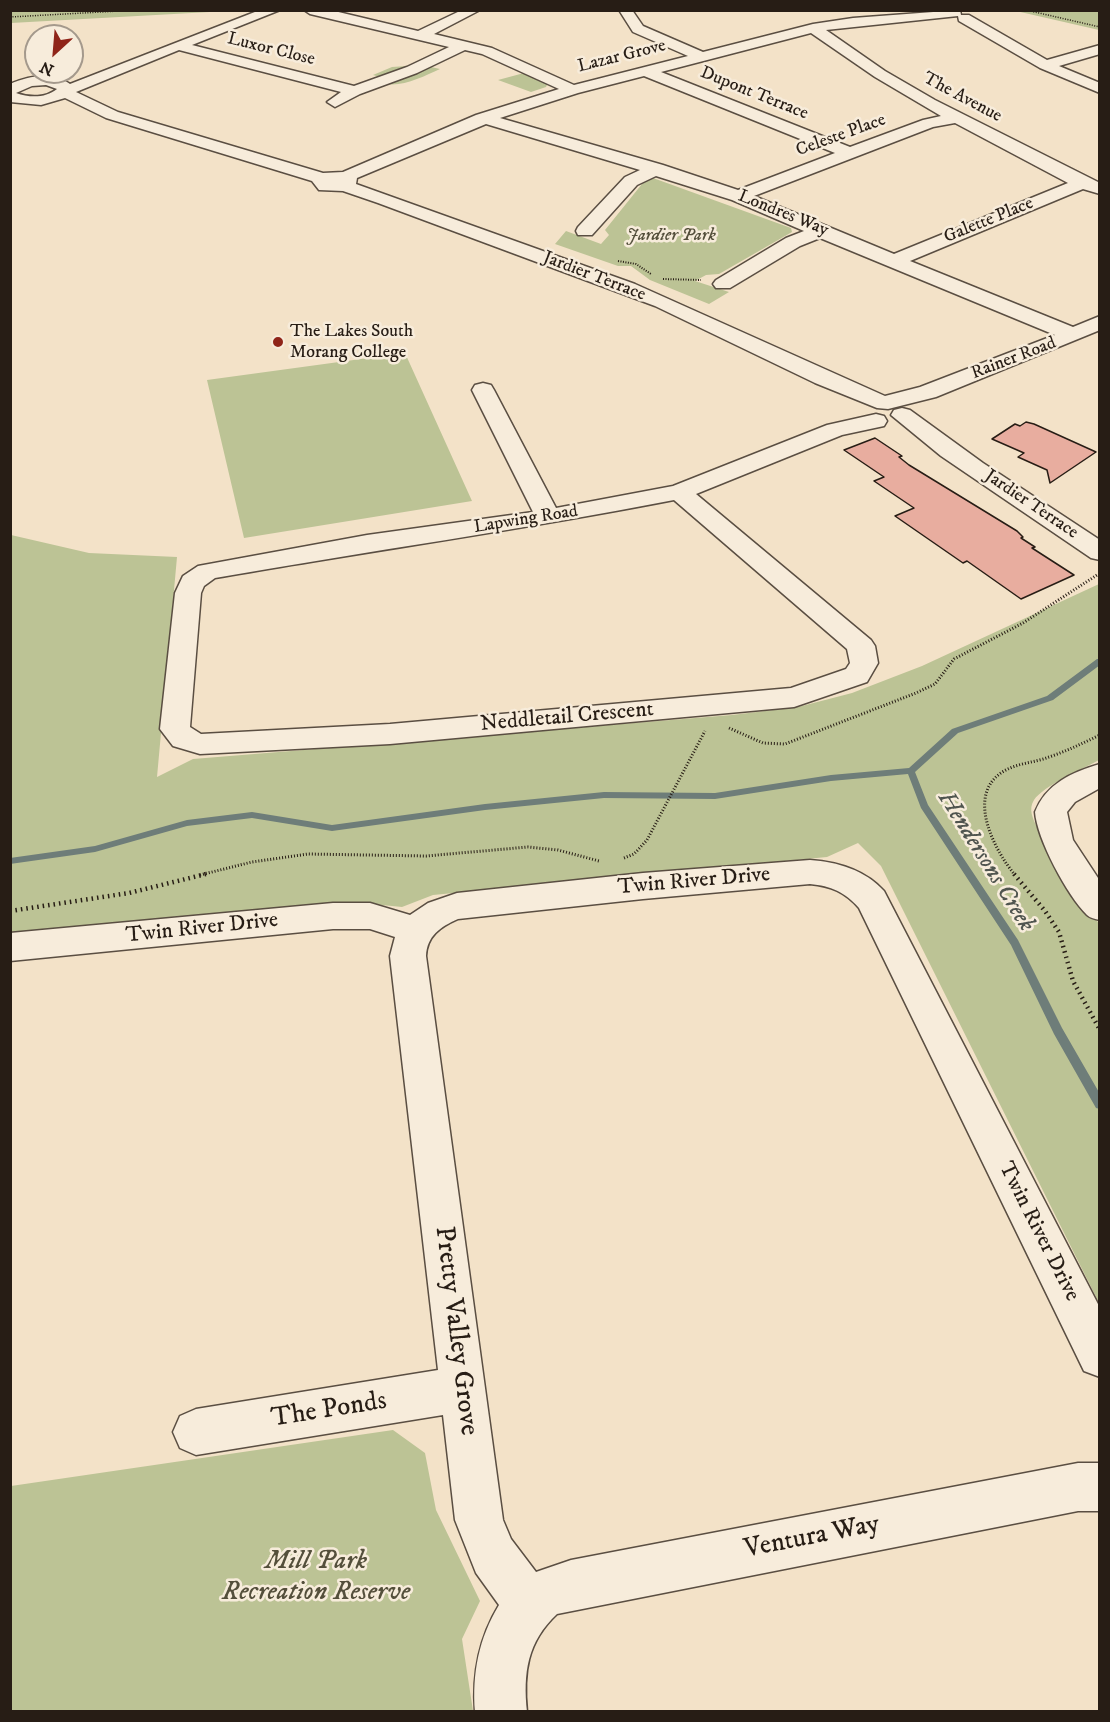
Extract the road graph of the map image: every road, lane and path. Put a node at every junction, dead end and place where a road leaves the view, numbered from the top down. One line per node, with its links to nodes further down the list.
1 (138, 10): 8 (path)
2 (310, 10): 11 (street)
3 (474, 10): 11 (street)
4 (625, 10): 15 (street)
5 (1026, 10): 9 (path)
6 (269, 12): 13 (street)
7 (964, 14): 10 (street, Lazar Grove); 17 (street)
8 (10, 17)
9 (1100, 27)
10 (813, 28): 15 (street, Lazar Grove); 33 (street, The Avenue)
11 (421, 35): 12 (street)
12 (464, 45): 24 (street); 26 (street)
13 (177, 46): 16 (street); 26 (street, Luxor Close)
14 (1100, 49): 17 (street)
15 (703, 57): 19 (street, Lazar Grove)
16 (143, 59): 18 (street); 25 (street)
17 (1045, 65): 22 (street)
18 (84, 72)
19 (645, 72): 24 (street, Lazar Grove); 34 (street, Dupont Terrace)
20 (24, 84): 23 (street)
21 (58, 84): 25 (street)
22 (1100, 89)
23 (10, 90)
24 (573, 90): 32 (street, Lazar Grove)
25 (65, 91): 28 (street); 31 (street)
26 (355, 91): 30 (street)
27 (10, 96): 28 (street)
28 (33, 100): 29 (street); 31 (street)
29 (10, 105)
30 (326, 106)
31 (112, 115): 36 (street)
32 (482, 118): 35 (street, Londres Way); 36 (street, Lazar Grove)
33 (955, 118): 34 (street, Celeste Place); 37 (street, The Avenue)
34 (849, 153): 39 (street, Celeste Place)
35 (657, 170): 39 (street, Londres Way); 41 (street)
36 (345, 181): 48 (street, Jardier Terrace)
37 (1082, 183): 38 (street, The Avenue); 42 (street, Galette Place)
38 (1100, 189)
39 (741, 195): 40 (street, Londres Way)
40 (823, 230): 42 (street, Londres Way); 44 (street)
41 (585, 231)
42 (896, 260): 46 (street, Londres Way)
43 (617, 262): 44 (path)
44 (723, 284)
45 (1100, 322): 46 (street, Rainer Road)
46 (1074, 335): 48 (street, Rainer Road)
47 (483, 390): 50 (street)
48 (882, 411): 49 (street, Lapwing Road); 51 (street, Jardier Terrace)
49 (679, 492): 50 (street, Lapwing Road); 52 (street, Neddletail Crescent)
50 (548, 517): 52 (street, Lapwing Road)
51 (1097, 569): 54 (path)
52 (207, 572)
53 (712, 727): 56 (path)
54 (723, 727)
55 (1100, 775): 58 (street)
56 (617, 860)
57 (611, 861): 59 (path)
58 (1100, 907)
59 (10, 911)
60 (416, 930): 61 (street, Twin River Drive); 62 (street, Twin River Drive); 63 (street, Pretty Valley Grove)
61 (10, 947)
62 (1100, 1355)
63 (462, 1389): 64 (street, The Ponds); 66 (street, Pretty Valley Grove)
64 (196, 1432)
65 (1100, 1487): 66 (street, Ventura Way)
66 (530, 1605): 67 (street)
67 (501, 1712)

